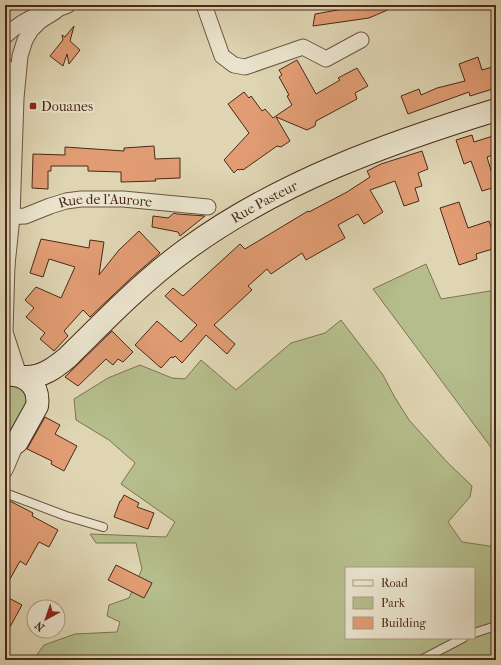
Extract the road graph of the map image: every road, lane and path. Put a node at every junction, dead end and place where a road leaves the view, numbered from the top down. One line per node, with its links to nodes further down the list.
1 (204, 5): 4 (street)
2 (62, 8): 3 (street); 6 (street)
3 (5, 36)
4 (361, 40)
5 (5, 66): 6 (street)
6 (16, 98): 9 (street)
7 (496, 110): 12 (main road, Rue Pasteur)
8 (208, 207): 9 (street, Rue de l'Aurore)
9 (9, 217): 10 (street)
10 (6, 262): 11 (street)
11 (5, 332): 13 (street)
12 (68, 357): 13 (main road, Rue Pasteur); 14 (main road, Rue Pasteur)
13 (16, 376): 14 (main road)
14 (37, 406): 15 (main road, Rue Pasteur)
15 (11, 446): 16 (street)
16 (5, 470)
17 (5, 493): 18 (lane)
18 (103, 527)
19 (496, 626): 20 (lane)
20 (475, 633)
21 (461, 639): 22 (lane)
22 (421, 660)

